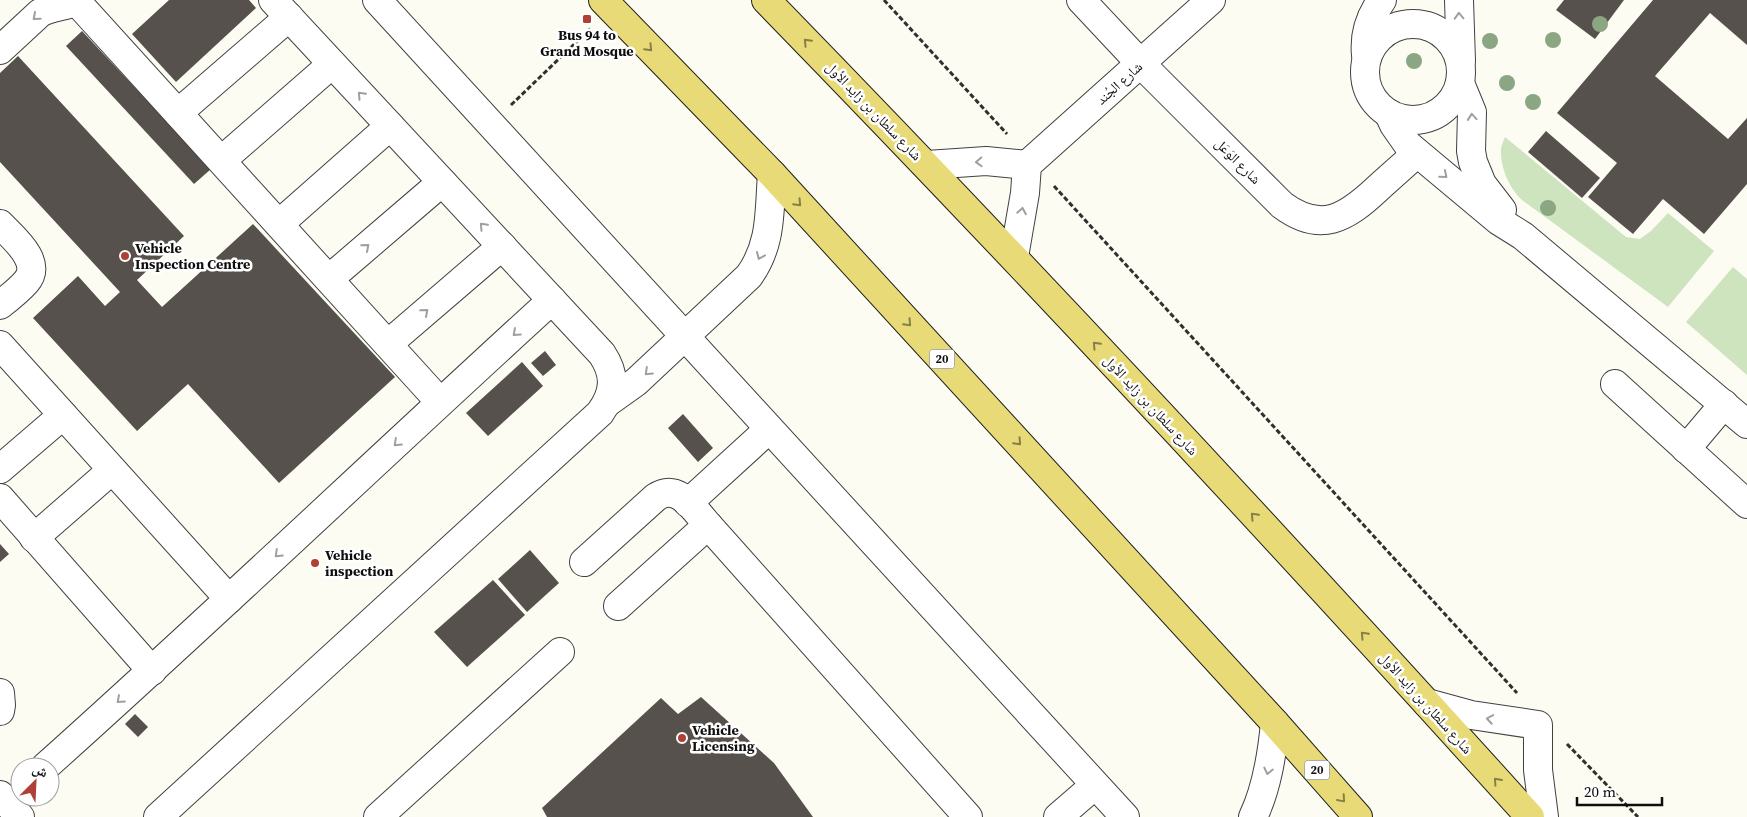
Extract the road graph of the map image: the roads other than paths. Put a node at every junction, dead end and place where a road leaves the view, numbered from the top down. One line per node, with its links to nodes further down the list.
1 (377, 0): 32 (street)
2 (766, 0): 20 (main road, شارع سلطان بن زايد الأول, one-way to 2)
3 (1082, 0): 13 (street, شارع الوَعَل)
4 (1211, 0): 13 (street, شارع الجُند)
5 (1382, 0): 11 (street)
6 (1459, 0): 14 (street, one-way to 6)
7 (78, 1): 10 (street, one-way to 10); 15 (street)
8 (607, 4): 22 (main road, 20, one-way to 22)
9 (290, 11): 12 (street); 15 (street)
10 (0, 50)
11 (1366, 61): 14 (street); 16 (street)
12 (332, 64): 17 (street, one-way to 12); 19 (street)
13 (1141, 64): 18 (street, شارع الوَعَل); 21 (street, شارع الجُند)
14 (1461, 75): 16 (street); 26 (street, one-way to 14)
15 (178, 113): 19 (street)
16 (1389, 114): 18 (street)
17 (390, 126): 23 (street); 25 (street)
18 (1417, 153): 26 (street, one-way to 26)
19 (222, 160): 25 (street)
20 (926, 165): 21 (street, one-way to 20); 28 (main road, شارع سلطان بن زايد الأول)
21 (1027, 166): 28 (street, one-way to 21)
22 (772, 174): 32 (street, one-way to 32); 58 (main road, 20, one-way to 58)
23 (442, 182): 27 (street, one-way to 23); 29 (street, one-way to 23)
24 (0, 224): 31 (street)
25 (279, 224): 29 (street)
26 (1523, 236): 38 (street)
27 (502, 246): 30 (street); 33 (street, one-way to 27)
28 (1014, 257): 56 (main road, شارع سلطان بن زايد الأول, one-way to 28)
29 (329, 279): 33 (street)
30 (552, 300): 36 (street, one-way to 36); 37 (street)
31 (0, 305)
32 (685, 337): 37 (street, one-way to 37); 41 (street)
33 (388, 344): 36 (street)
34 (3, 354): 39 (street)
35 (1615, 384): 42 (street)
36 (440, 402): 51 (street, one-way to 51)
37 (608, 402): 61 (street)
38 (1724, 404): 40 (street); 42 (street)
39 (63, 416): 43 (street); 44 (street)
40 (1747, 424)
41 (770, 429): 46 (street); 60 (street)
42 (1686, 449): 47 (street)
43 (0, 469)
44 (112, 470): 49 (street); 51 (street)
45 (0, 498): 49 (street)
46 (688, 503): 48 (street); 50 (street)
47 (1747, 504)
48 (708, 526): 52 (street); 63 (street)
49 (34, 538): 54 (street)
50 (584, 562)
51 (229, 599): 54 (street)
52 (618, 606)
53 (560, 652): 62 (street)
54 (152, 671): 59 (street, one-way to 59)
55 (0, 693): 57 (street)
56 (1427, 703): 68 (main road, شارع سلطان بن زايد الأول, one-way to 56); 69 (street, one-way to 56)
57 (0, 711)
58 (1275, 723): 66 (street, one-way to 66); 67 (main road, 20, one-way to 67)
59 (56, 757)
60 (1095, 785): 64 (street); 65 (street)
61 (158, 817)
62 (378, 817)
63 (968, 817)
64 (1058, 817)
65 (1125, 817)
66 (1253, 817)
67 (1358, 817)
68 (1530, 817)
69 (1544, 817)

